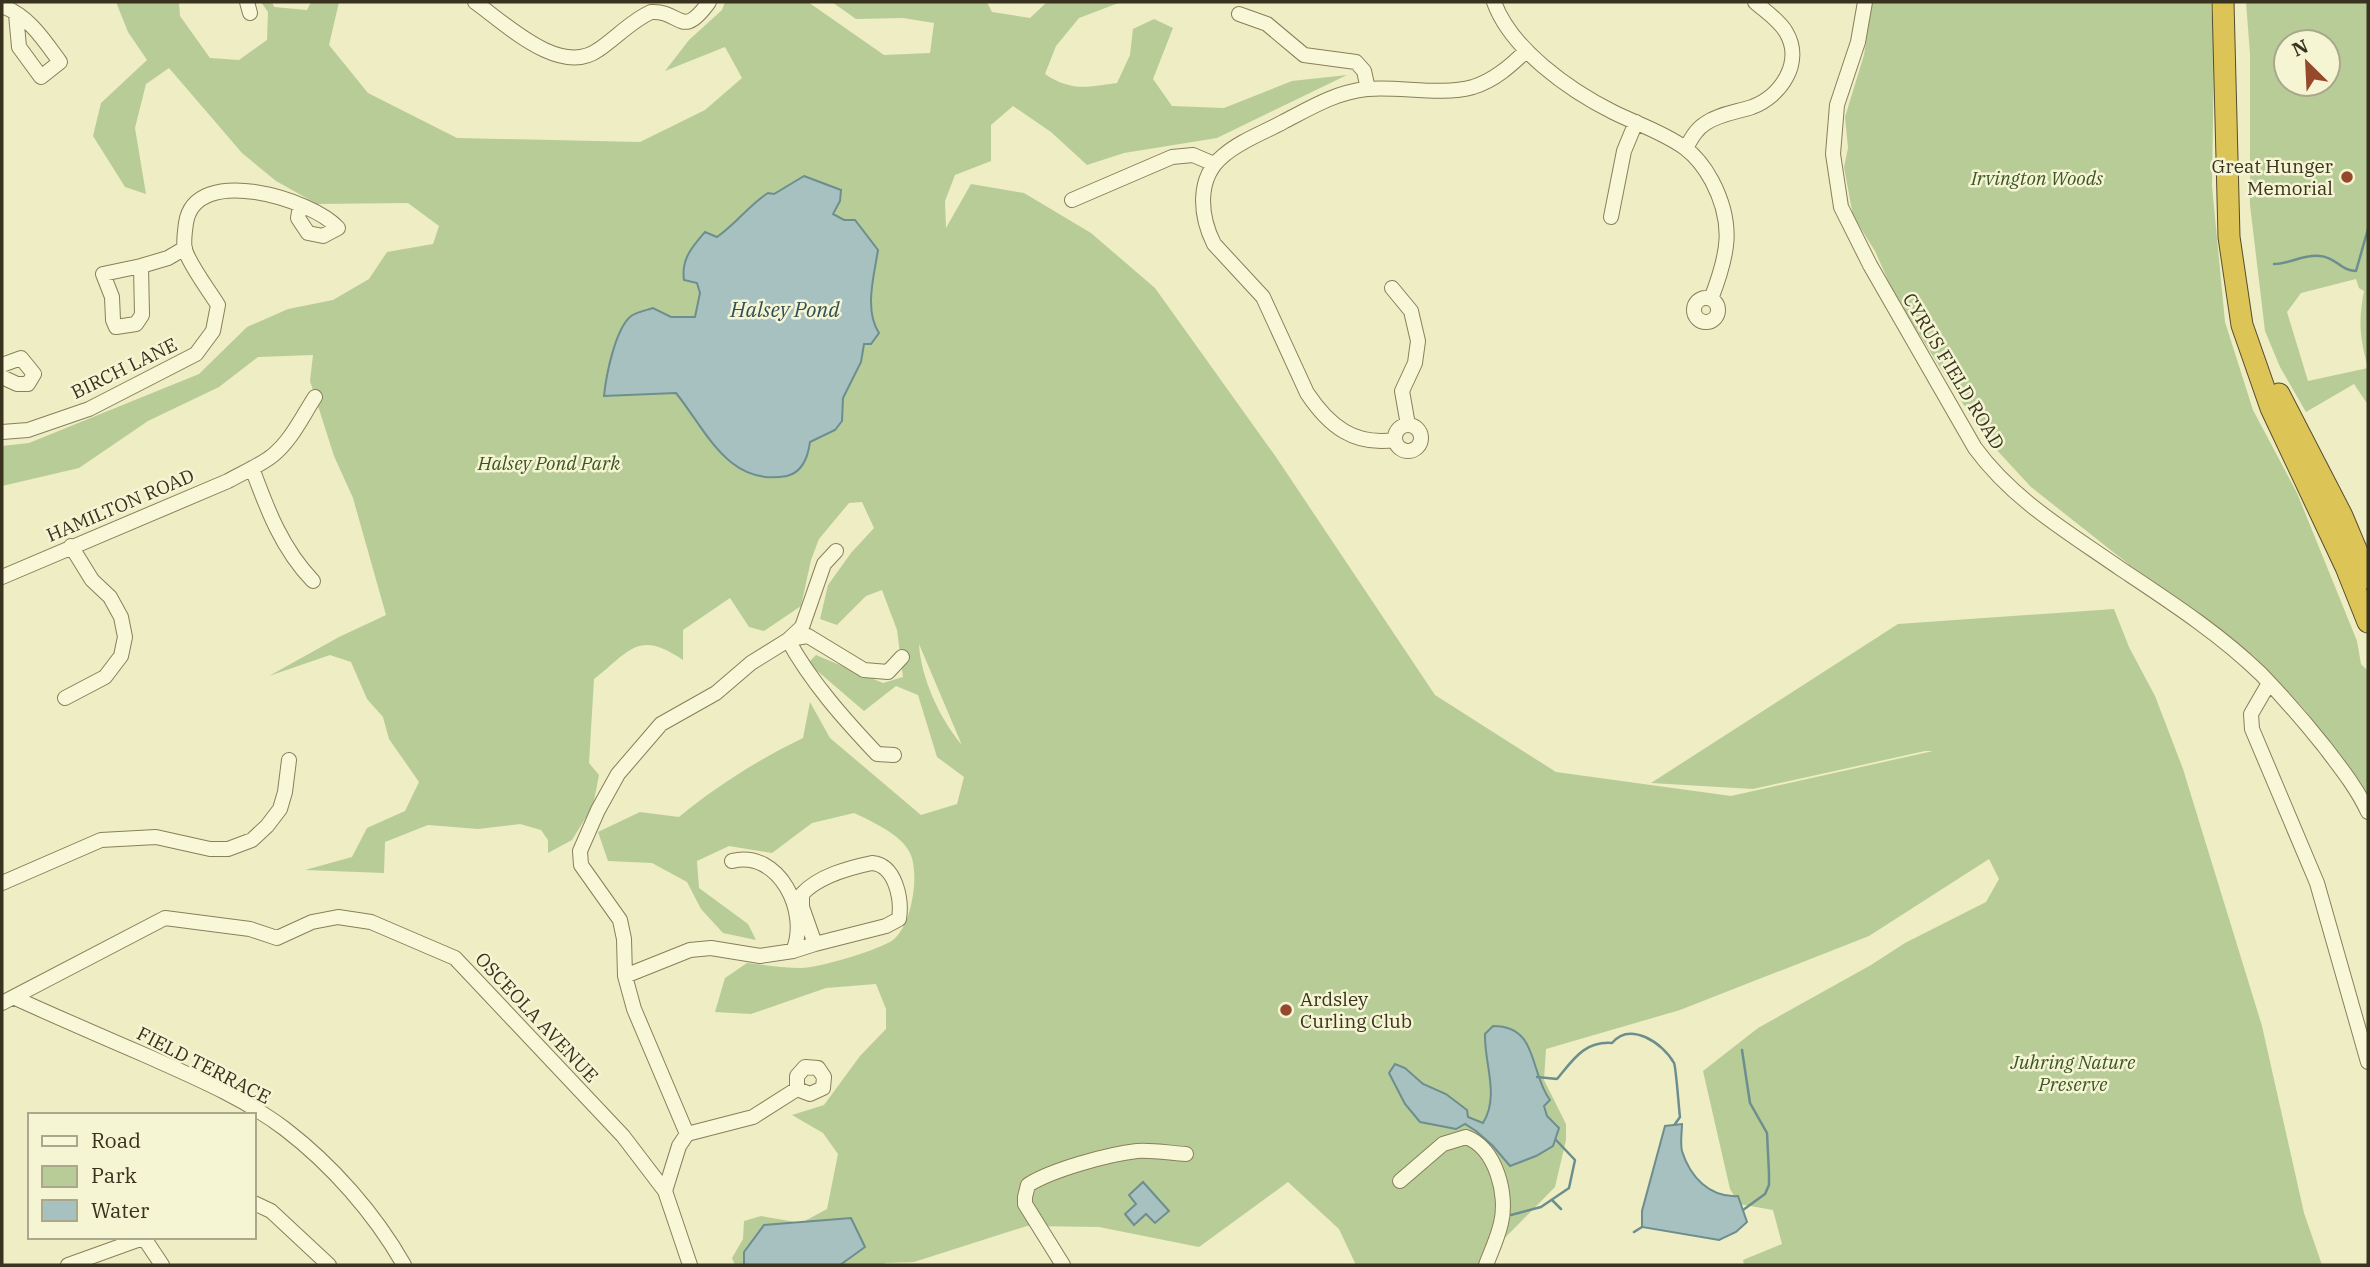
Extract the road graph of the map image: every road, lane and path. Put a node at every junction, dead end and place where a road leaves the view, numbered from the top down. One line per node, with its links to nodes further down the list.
1 (475, 2): 2 (street)
2 (709, 2)
3 (1494, 2): 11 (street)
4 (1755, 2): 14 (street)
5 (1865, 2): 38 (street, CYRUS FIELD ROAD)
6 (2223, 2): 35 (highway)
7 (2234, 2): 33 (highway)
8 (2, 6): 9 (street)
9 (16, 14)
10 (1239, 14): 12 (street)
11 (1525, 51): 12 (street); 13 (street)
12 (1368, 89): 15 (street)
13 (1636, 122): 14 (street); 18 (street)
14 (1686, 148): 22 (street)
15 (1214, 164): 16 (street); 28 (street)
16 (1072, 200)
17 (300, 205): 19 (street)
18 (1611, 217)
19 (185, 248): 20 (street); 27 (street, BIRCH LANE)
20 (141, 266)
21 (1392, 288): 26 (street)
22 (1711, 299)
23 (2, 365): 24 (street)
24 (2, 377)
25 (315, 397): 29 (street, HAMILTON ROAD)
26 (1408, 425): 28 (street); 28 (street)
27 (2, 432)
28 (1395, 440)
29 (252, 468): 30 (street, HAMILTON ROAD); 34 (street)
30 (71, 546): 32 (street, HAMILTON ROAD); 39 (street)
31 (836, 551): 36 (street)
32 (2, 577)
33 (2368, 578)
34 (313, 581)
35 (2368, 622)
36 (788, 640): 37 (street); 40 (street); 47 (street)
37 (902, 657)
38 (2269, 683): 42 (street, CYRUS FIELD ROAD); 49 (street)
39 (65, 698)
40 (894, 755)
41 (289, 760): 44 (street)
42 (2368, 812)
43 (732, 861): 46 (street)
44 (2, 883)
45 (815, 944): 45 (street); 46 (street)
46 (793, 951): 47 (street)
47 (625, 976): 51 (street)
48 (8, 1001): 54 (street, OSCEOLA AVENUE); 61 (street, FIELD TERRACE)
49 (2368, 1062)
50 (797, 1088): 51 (street)
51 (687, 1134): 54 (street)
52 (1186, 1154): 63 (street)
53 (1400, 1181): 64 (street)
54 (664, 1191): 62 (street, OSCEOLA AVENUE)
55 (256, 1204): 60 (street)
56 (142, 1239): 58 (street)
57 (146, 1239): 59 (street)
58 (68, 1265)
59 (162, 1265)
60 (329, 1265)
61 (404, 1265)
62 (690, 1265)
63 (1063, 1265)
64 (1486, 1265)

